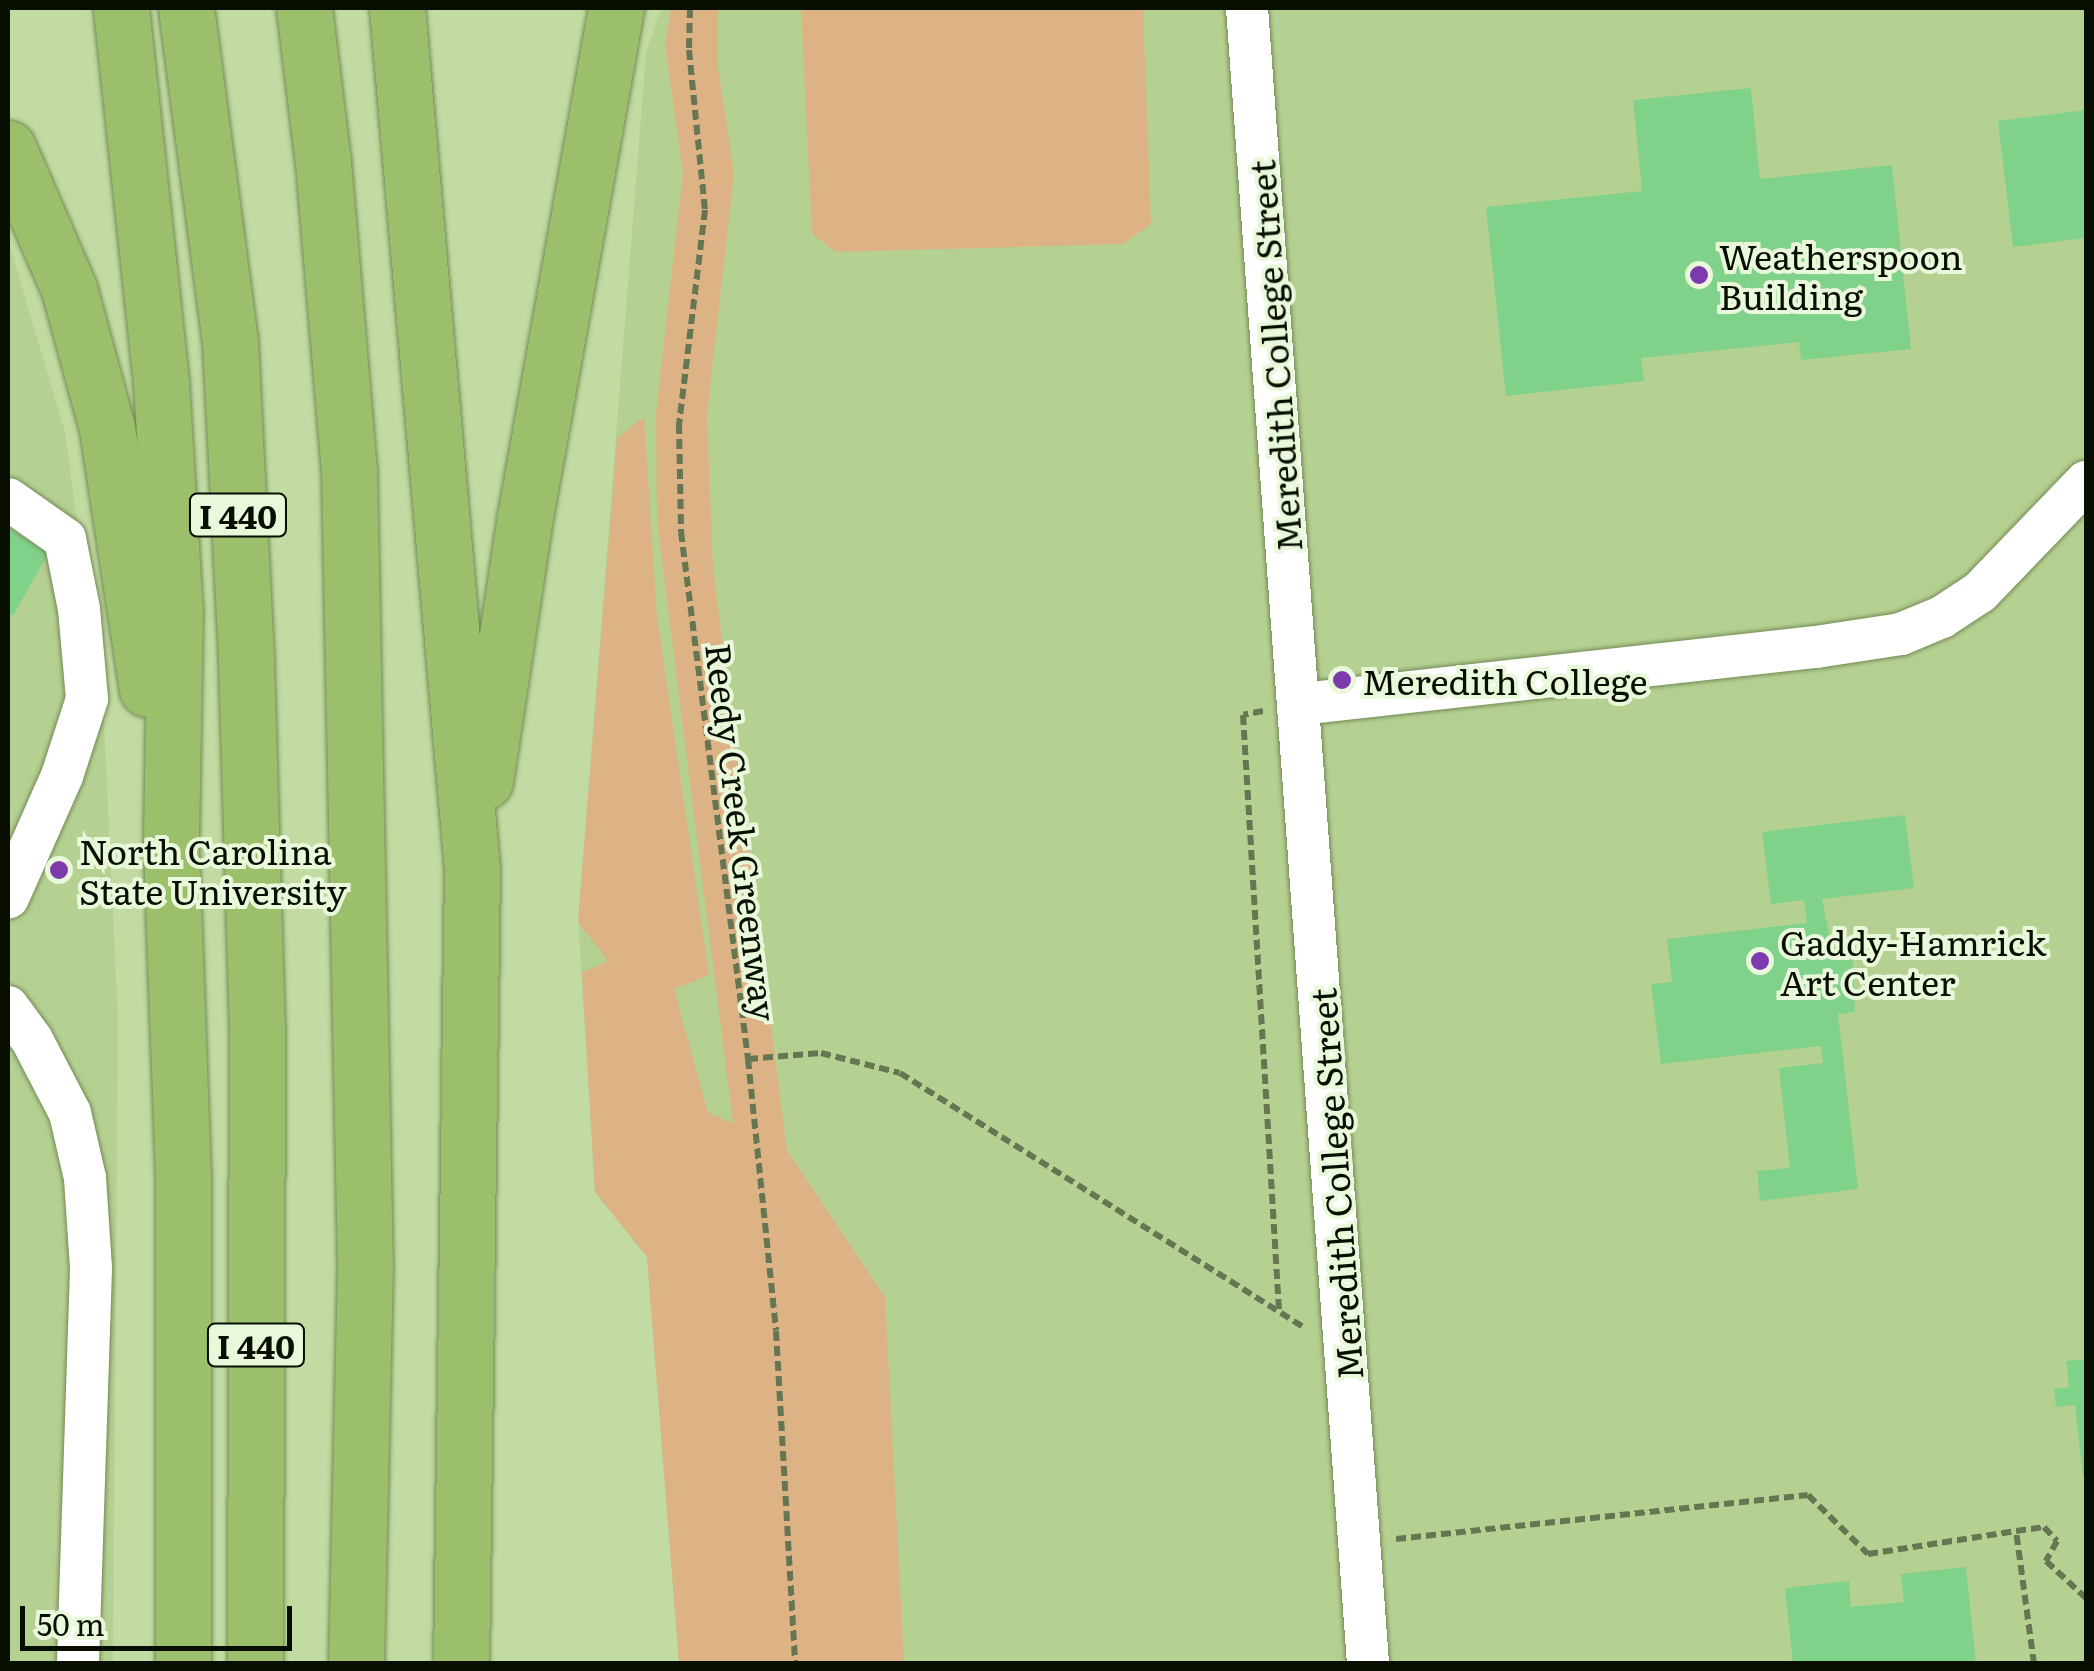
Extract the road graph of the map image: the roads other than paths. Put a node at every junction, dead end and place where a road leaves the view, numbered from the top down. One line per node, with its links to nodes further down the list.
1 (121, 8): 11 (highway)
2 (186, 8): 17 (highway, I 440)
3 (304, 8): 18 (highway)
4 (397, 8): 12 (highway)
5 (616, 8): 12 (highway)
6 (1247, 8): 10 (street, Meredith College Street)
7 (8, 148): 11 (highway)
8 (2086, 482): 10 (street)
9 (8, 498): 13 (street)
10 (1301, 704): 20 (street, Meredith College Street)
11 (171, 849): 16 (highway)
12 (472, 868): 19 (highway)
13 (8, 898)
14 (8, 1007): 15 (street)
15 (78, 1664)
16 (183, 1664)
17 (255, 1664)
18 (356, 1664)
19 (464, 1664)
20 (1368, 1664)

